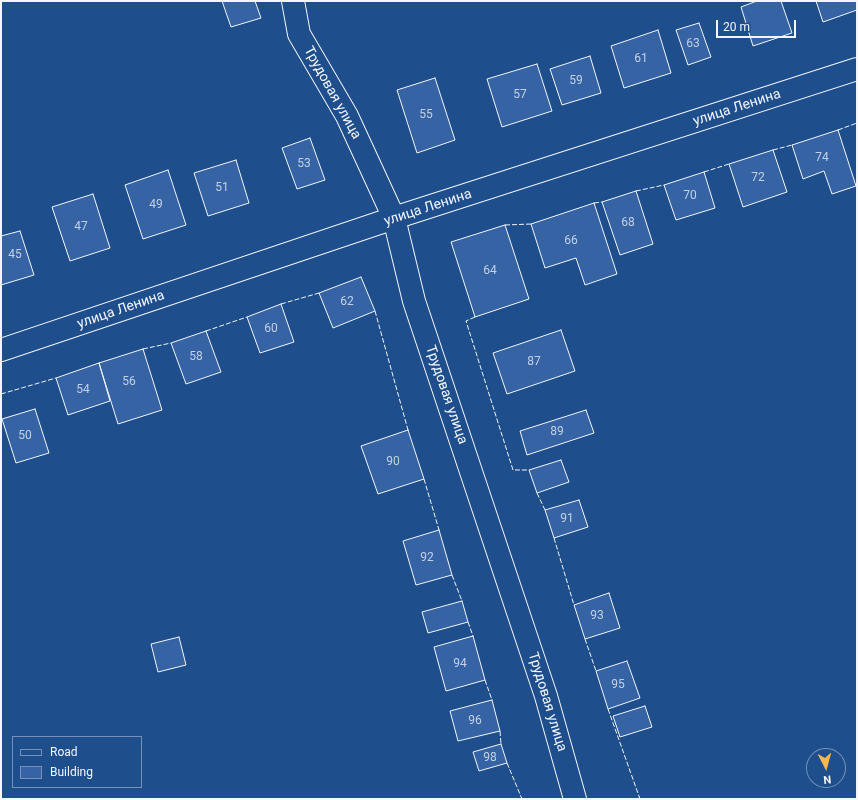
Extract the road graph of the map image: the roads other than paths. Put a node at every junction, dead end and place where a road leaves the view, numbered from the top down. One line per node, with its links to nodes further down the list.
1 (293, 1): 3 (main road, Трудовая улица)
2 (857, 69): 3 (main road, улица Ленина)
3 (394, 218): 4 (main road, улица Ленина); 5 (main road, Трудовая улица)
4 (1, 350)
5 (575, 799)

